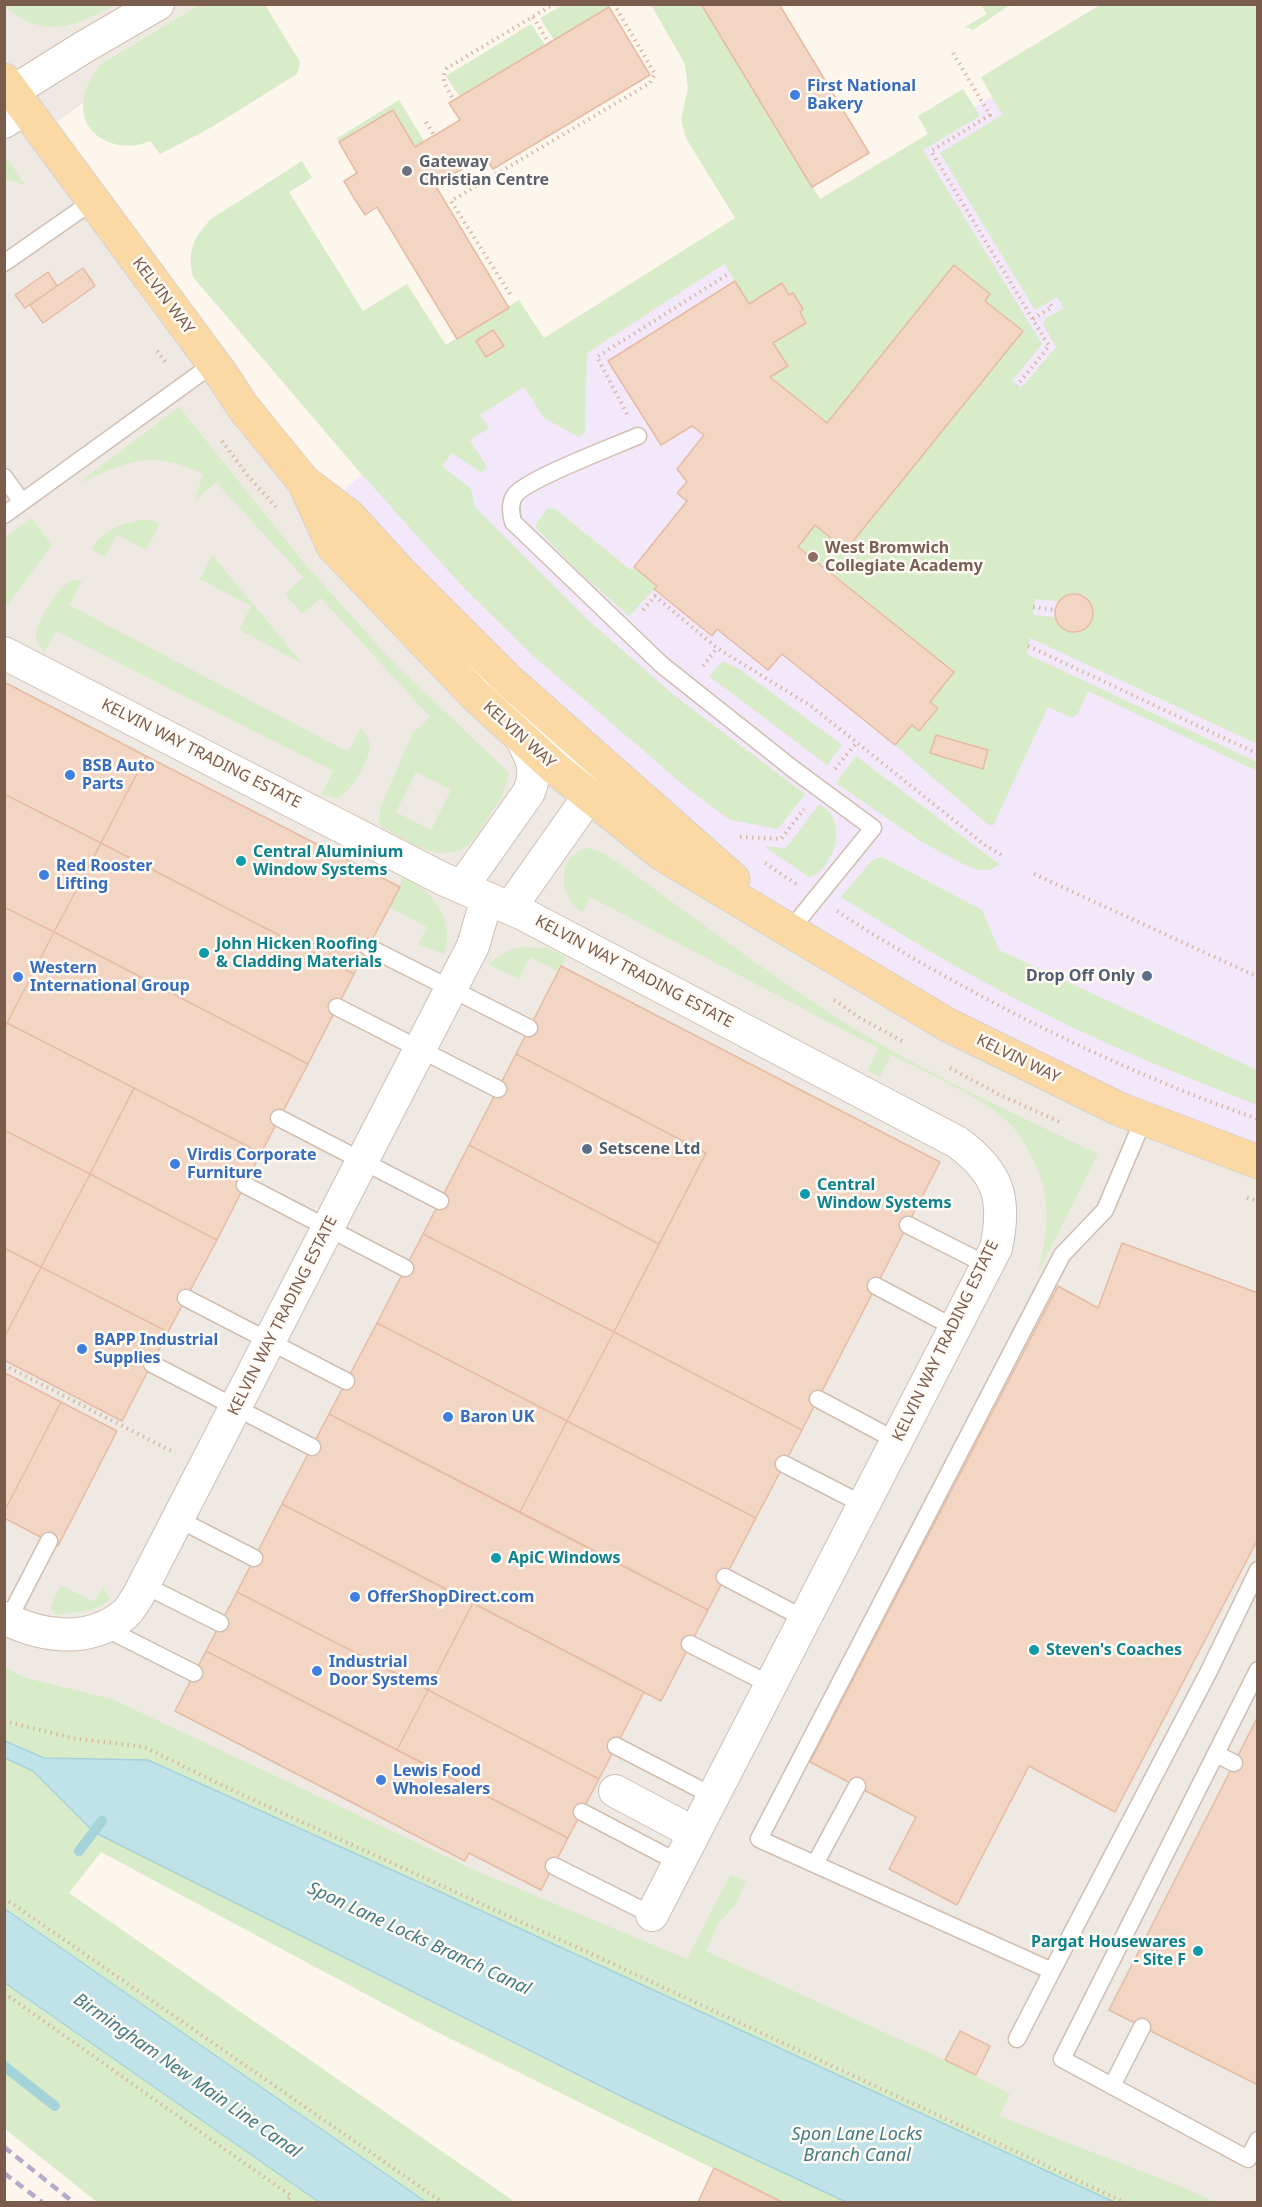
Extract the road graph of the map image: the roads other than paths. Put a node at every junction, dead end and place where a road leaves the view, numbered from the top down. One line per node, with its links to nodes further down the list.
1 (158, 4): 2 (street)
2 (12, 101): 3 (main road, KELVIN WAY)
3 (93, 201): 4 (lane); 5 (main road, KELVIN WAY)
4 (4, 263)
5 (213, 364): 8 (main road, KELVIN WAY); 9 (lane)
6 (638, 436): 16 (lane)
7 (4, 477): 9 (lane)
8 (304, 482): 11 (main road, KELVIN WAY); 13 (main road, KELVIN WAY)
9 (22, 502): 10 (lane)
10 (4, 515)
11 (414, 586): 14 (street); 16 (main road, KELVIN WAY)
12 (4, 653): 15 (street, KELVIN WAY TRADING ESTATE)
13 (521, 738): 14 (main road, KELVIN WAY); 15 (street, KELVIN WAY TRADING ESTATE)
14 (590, 796): 15 (street, KELVIN WAY TRADING ESTATE); 16 (main road, KELVIN WAY)
15 (486, 898): 18 (street, KELVIN WAY TRADING ESTATE); 31 (street, KELVIN WAY TRADING ESTATE)
16 (791, 929): 24 (main road, KELVIN WAY)
17 (368, 946): 18 (lane)
18 (451, 988): 20 (lane); 21 (street, KELVIN WAY TRADING ESTATE)
19 (337, 1006): 21 (lane)
20 (530, 1028)
21 (420, 1049): 22 (lane); 25 (street, KELVIN WAY TRADING ESTATE)
22 (498, 1089)
23 (279, 1118): 25 (lane)
24 (1143, 1118): 26 (main road, KELVIN WAY); 68 (lane)
25 (362, 1161): 28 (lane); 30 (street, KELVIN WAY TRADING ESTATE)
26 (1257, 1162)
27 (245, 1185): 30 (lane)
28 (440, 1201)
29 (908, 1225): 31 (lane)
30 (328, 1228): 32 (lane); 36 (street, KELVIN WAY TRADING ESTATE)
31 (987, 1266): 35 (street, KELVIN WAY TRADING ESTATE)
32 (405, 1268)
33 (876, 1286): 35 (lane)
34 (186, 1298): 36 (lane)
35 (955, 1328): 41 (street, KELVIN WAY TRADING ESTATE)
36 (270, 1341): 38 (lane); 40 (street, KELVIN WAY TRADING ESTATE)
37 (152, 1364): 40 (lane)
38 (346, 1380)
39 (818, 1399): 41 (lane)
40 (235, 1408): 42 (lane); 45 (street, KELVIN WAY TRADING ESTATE)
41 (897, 1441): 44 (street, KELVIN WAY TRADING ESTATE)
42 (312, 1447)
43 (784, 1464): 44 (lane)
44 (864, 1505): 52 (street, KELVIN WAY TRADING ESTATE)
45 (178, 1519): 47 (lane); 50 (street, KELVIN WAY TRADING ESTATE)
46 (49, 1541): 51 (lane)
47 (254, 1558)
48 (1257, 1570): 71 (lane)
49 (725, 1578): 52 (lane)
50 (144, 1585): 53 (lane); 54 (street, KELVIN WAY TRADING ESTATE)
51 (6, 1619): 54 (street, KELVIN WAY TRADING ESTATE)
52 (805, 1619): 58 (street, KELVIN WAY TRADING ESTATE)
53 (220, 1623)
54 (103, 1627): 57 (lane)
55 (690, 1644): 58 (lane)
56 (1257, 1670): 60 (lane)
57 (194, 1673)
58 (771, 1685): 64 (street, KELVIN WAY TRADING ESTATE)
59 (616, 1746): 64 (lane)
60 (1216, 1754): 61 (lane); 74 (lane)
61 (1234, 1763)
62 (857, 1786): 68 (lane)
63 (615, 1791): 66 (street)
64 (713, 1796): 66 (street, KELVIN WAY TRADING ESTATE)
65 (582, 1812): 67 (lane)
66 (694, 1833): 67 (street, KELVIN WAY TRADING ESTATE)
67 (679, 1863): 70 (street, KELVIN WAY TRADING ESTATE)
68 (815, 1864): 71 (lane)
69 (554, 1866): 70 (lane)
70 (652, 1915)
71 (1052, 1971): 73 (lane)
72 (1142, 2027): 74 (lane)
73 (1017, 2039)
74 (1112, 2086): 75 (lane)
75 (1257, 2140)

